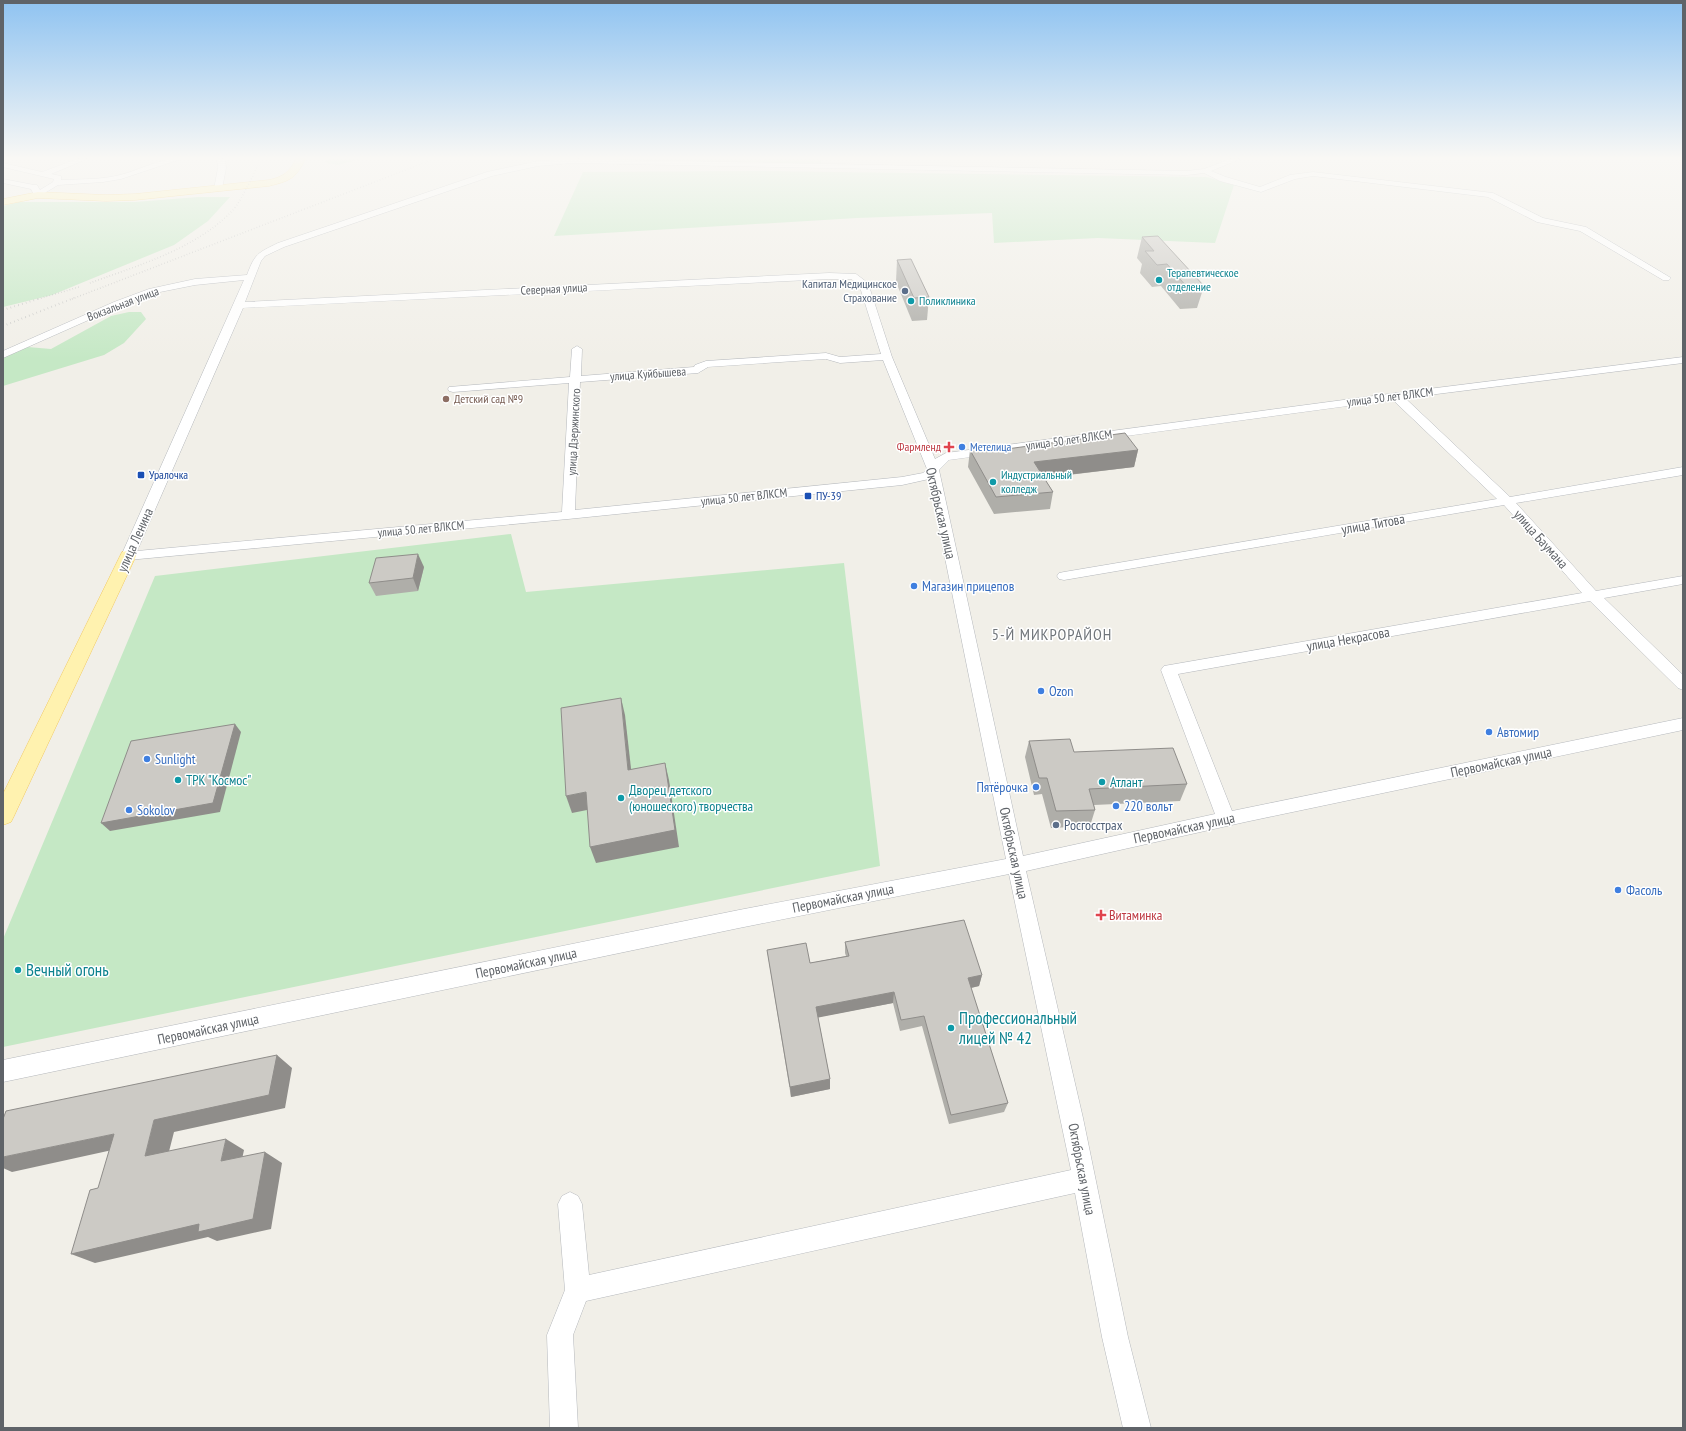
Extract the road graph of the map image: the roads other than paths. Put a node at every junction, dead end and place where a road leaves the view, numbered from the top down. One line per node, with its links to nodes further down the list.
1 (339, 226): 3 (street, улица Ленина)
2 (1568, 226): 4 (street)
3 (250, 277): 6 (street, улица Ленина); 8 (street, Вокзальная улица)
4 (1666, 278)
5 (865, 285): 6 (street, Северная улица); 9 (street, Октябрьская улица)
6 (239, 305): 18 (street, улица Ленина)
7 (577, 349): 11 (street, улица Дзержинского)
8 (3, 355)
9 (888, 357): 11 (street, улица Куйбышева); 14 (street, Октябрьская улица)
10 (1683, 360): 13 (street, улица 50 лет ВЛКСМ)
11 (576, 380): 12 (street, улица Куйбышева); 17 (street, улица Дзержинского)
12 (453, 389)
13 (1396, 396): 14 (street, улица 50 лет ВЛКСМ); 16 (street, улица Баумана)
14 (932, 470): 17 (street, улица 50 лет ВЛКСМ); 26 (street, Октябрьская улица)
15 (1683, 471): 16 (street, улица Титова)
16 (1507, 501): 19 (street, улица Титова); 21 (street, улица Баумана)
17 (568, 515): 18 (street, улица 50 лет ВЛКСМ)
18 (128, 556): 24 (main road, улица Ленина)
19 (1064, 576)
20 (1683, 580): 21 (street, улица Некрасова)
21 (1592, 595): 22 (street, улица Баумана); 25 (street, улица Некрасова)
22 (1683, 684)
23 (1683, 724): 25 (street, Первомайская улица)
24 (3, 816)
25 (1226, 819): 26 (street, Первомайская улица)
26 (1016, 865): 27 (street, Первомайская улица); 28 (street, Октябрьская улица)
27 (3, 1072)
28 (1084, 1179): 30 (street); 32 (street, Октябрьская улица)
29 (570, 1204): 30 (street)
30 (578, 1290): 31 (street)
31 (564, 1428)
32 (1137, 1428)

